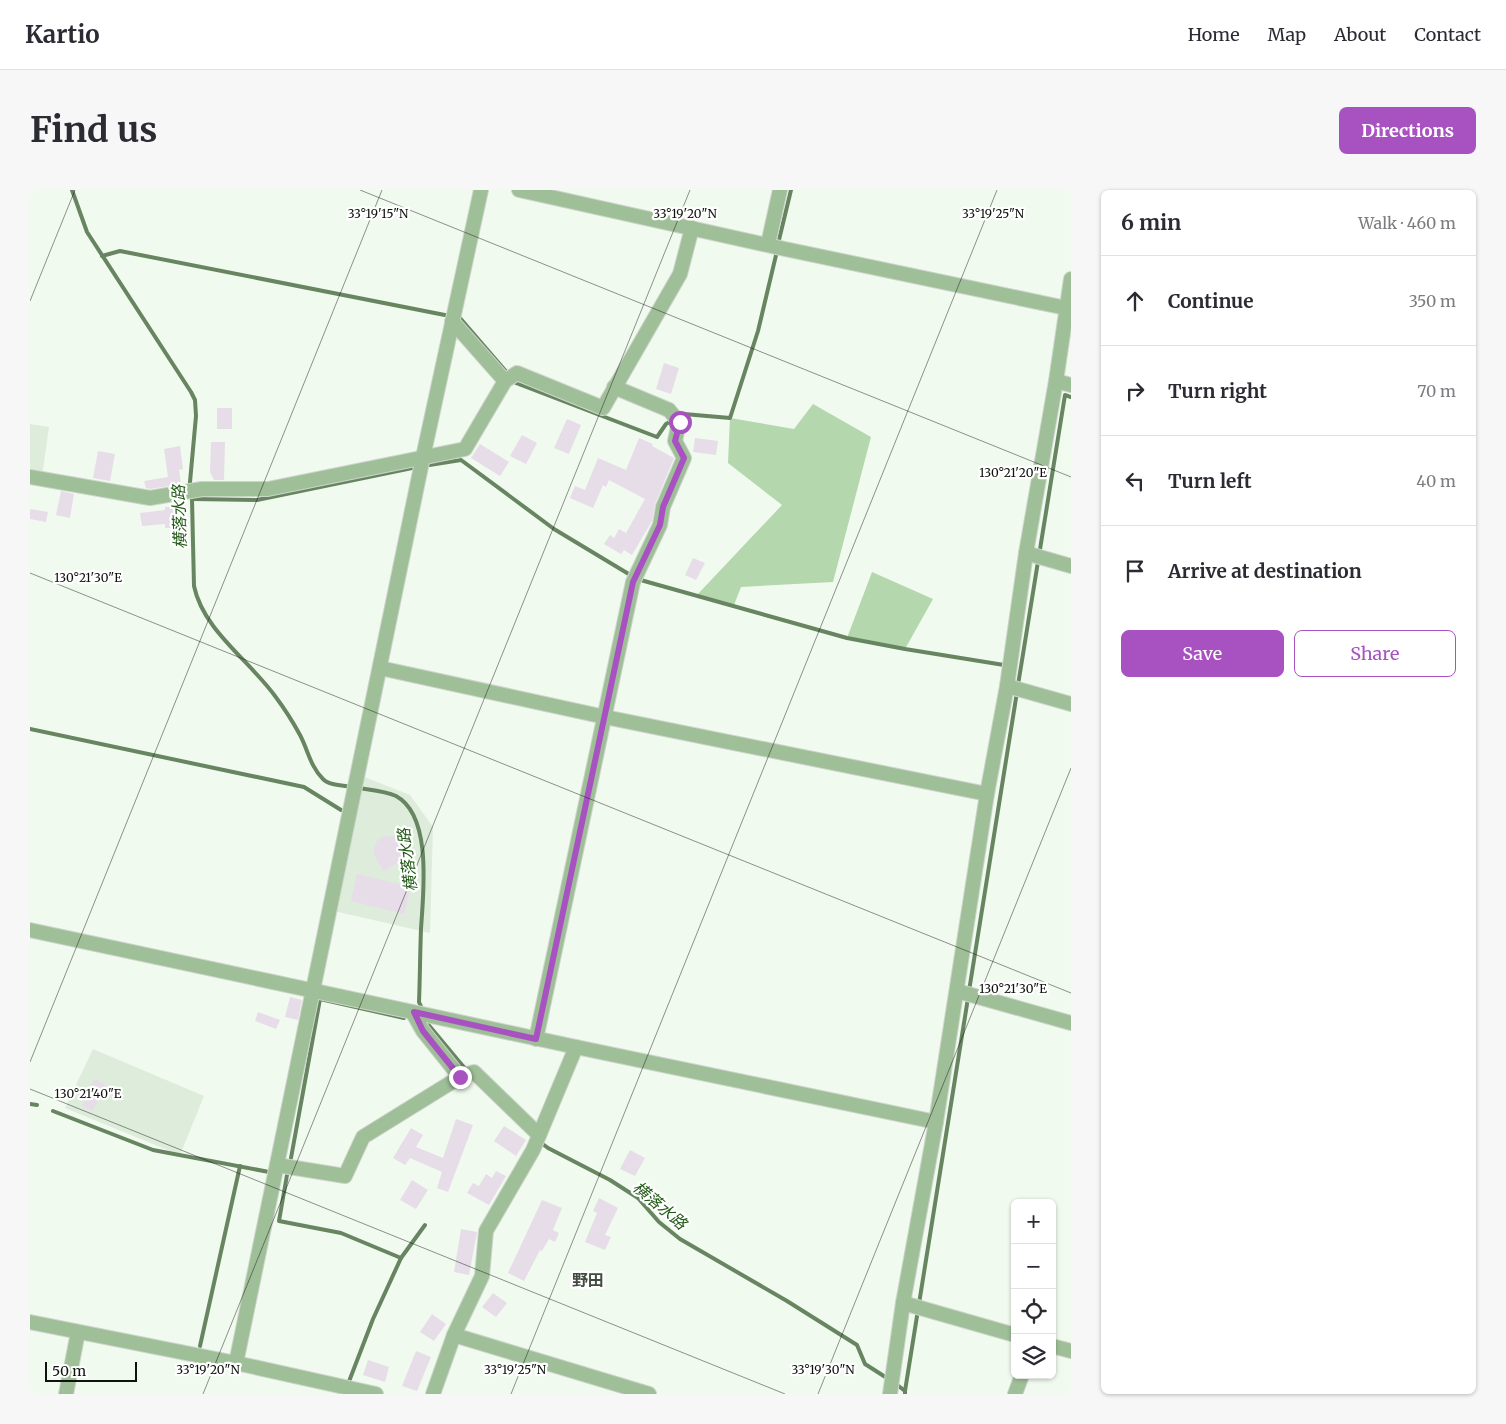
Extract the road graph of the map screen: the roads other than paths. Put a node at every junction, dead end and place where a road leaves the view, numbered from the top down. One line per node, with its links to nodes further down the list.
1 (481, 190): 8 (street)
2 (519, 190): 4 (street)
3 (780, 190): 5 (street)
4 (692, 228): 5 (street); 12 (street)
5 (768, 244): 7 (street)
6 (1071, 279): 7 (street)
7 (1066, 308): 10 (street)
8 (454, 314): 9 (street); 13 (street)
9 (505, 381): 12 (street); 13 (street)
10 (1056, 381): 11 (street); 15 (street)
11 (1071, 386)
12 (614, 387): 20 (street)
13 (423, 457): 14 (street); 17 (street)
14 (30, 477)
15 (1026, 553): 16 (street); 18 (street)
16 (1071, 566)
17 (380, 668): 20 (street); 23 (street)
18 (1007, 686): 19 (street); 21 (street)
19 (1071, 704)
20 (605, 717): 21 (street); 27 (street)
21 (988, 794): 24 (street)
22 (30, 930): 23 (street)
23 (314, 990): 25 (street); 32 (street)
24 (957, 991): 26 (street); 30 (street)
25 (414, 1012): 27 (street); 29 (street)
26 (1071, 1023)
27 (536, 1039): 28 (street)
28 (576, 1048): 30 (street); 31 (street)
29 (460, 1077): 31 (street); 32 (street)
30 (936, 1122): 33 (street)
31 (540, 1135): 37 (street)
32 (277, 1165): 40 (street)
33 (903, 1303): 36 (street); 42 (street)
34 (30, 1322): 35 (street)
35 (78, 1332): 40 (street); 43 (street)
36 (1011, 1334)
37 (454, 1335): 45 (street); 46 (street)
38 (1056, 1347): 39 (street)
39 (1071, 1351)
40 (236, 1363): 44 (street)
41 (1021, 1379): 47 (street)
42 (890, 1393)
43 (66, 1394)
44 (376, 1394)
45 (433, 1394)
46 (649, 1394)
47 (1015, 1394)

